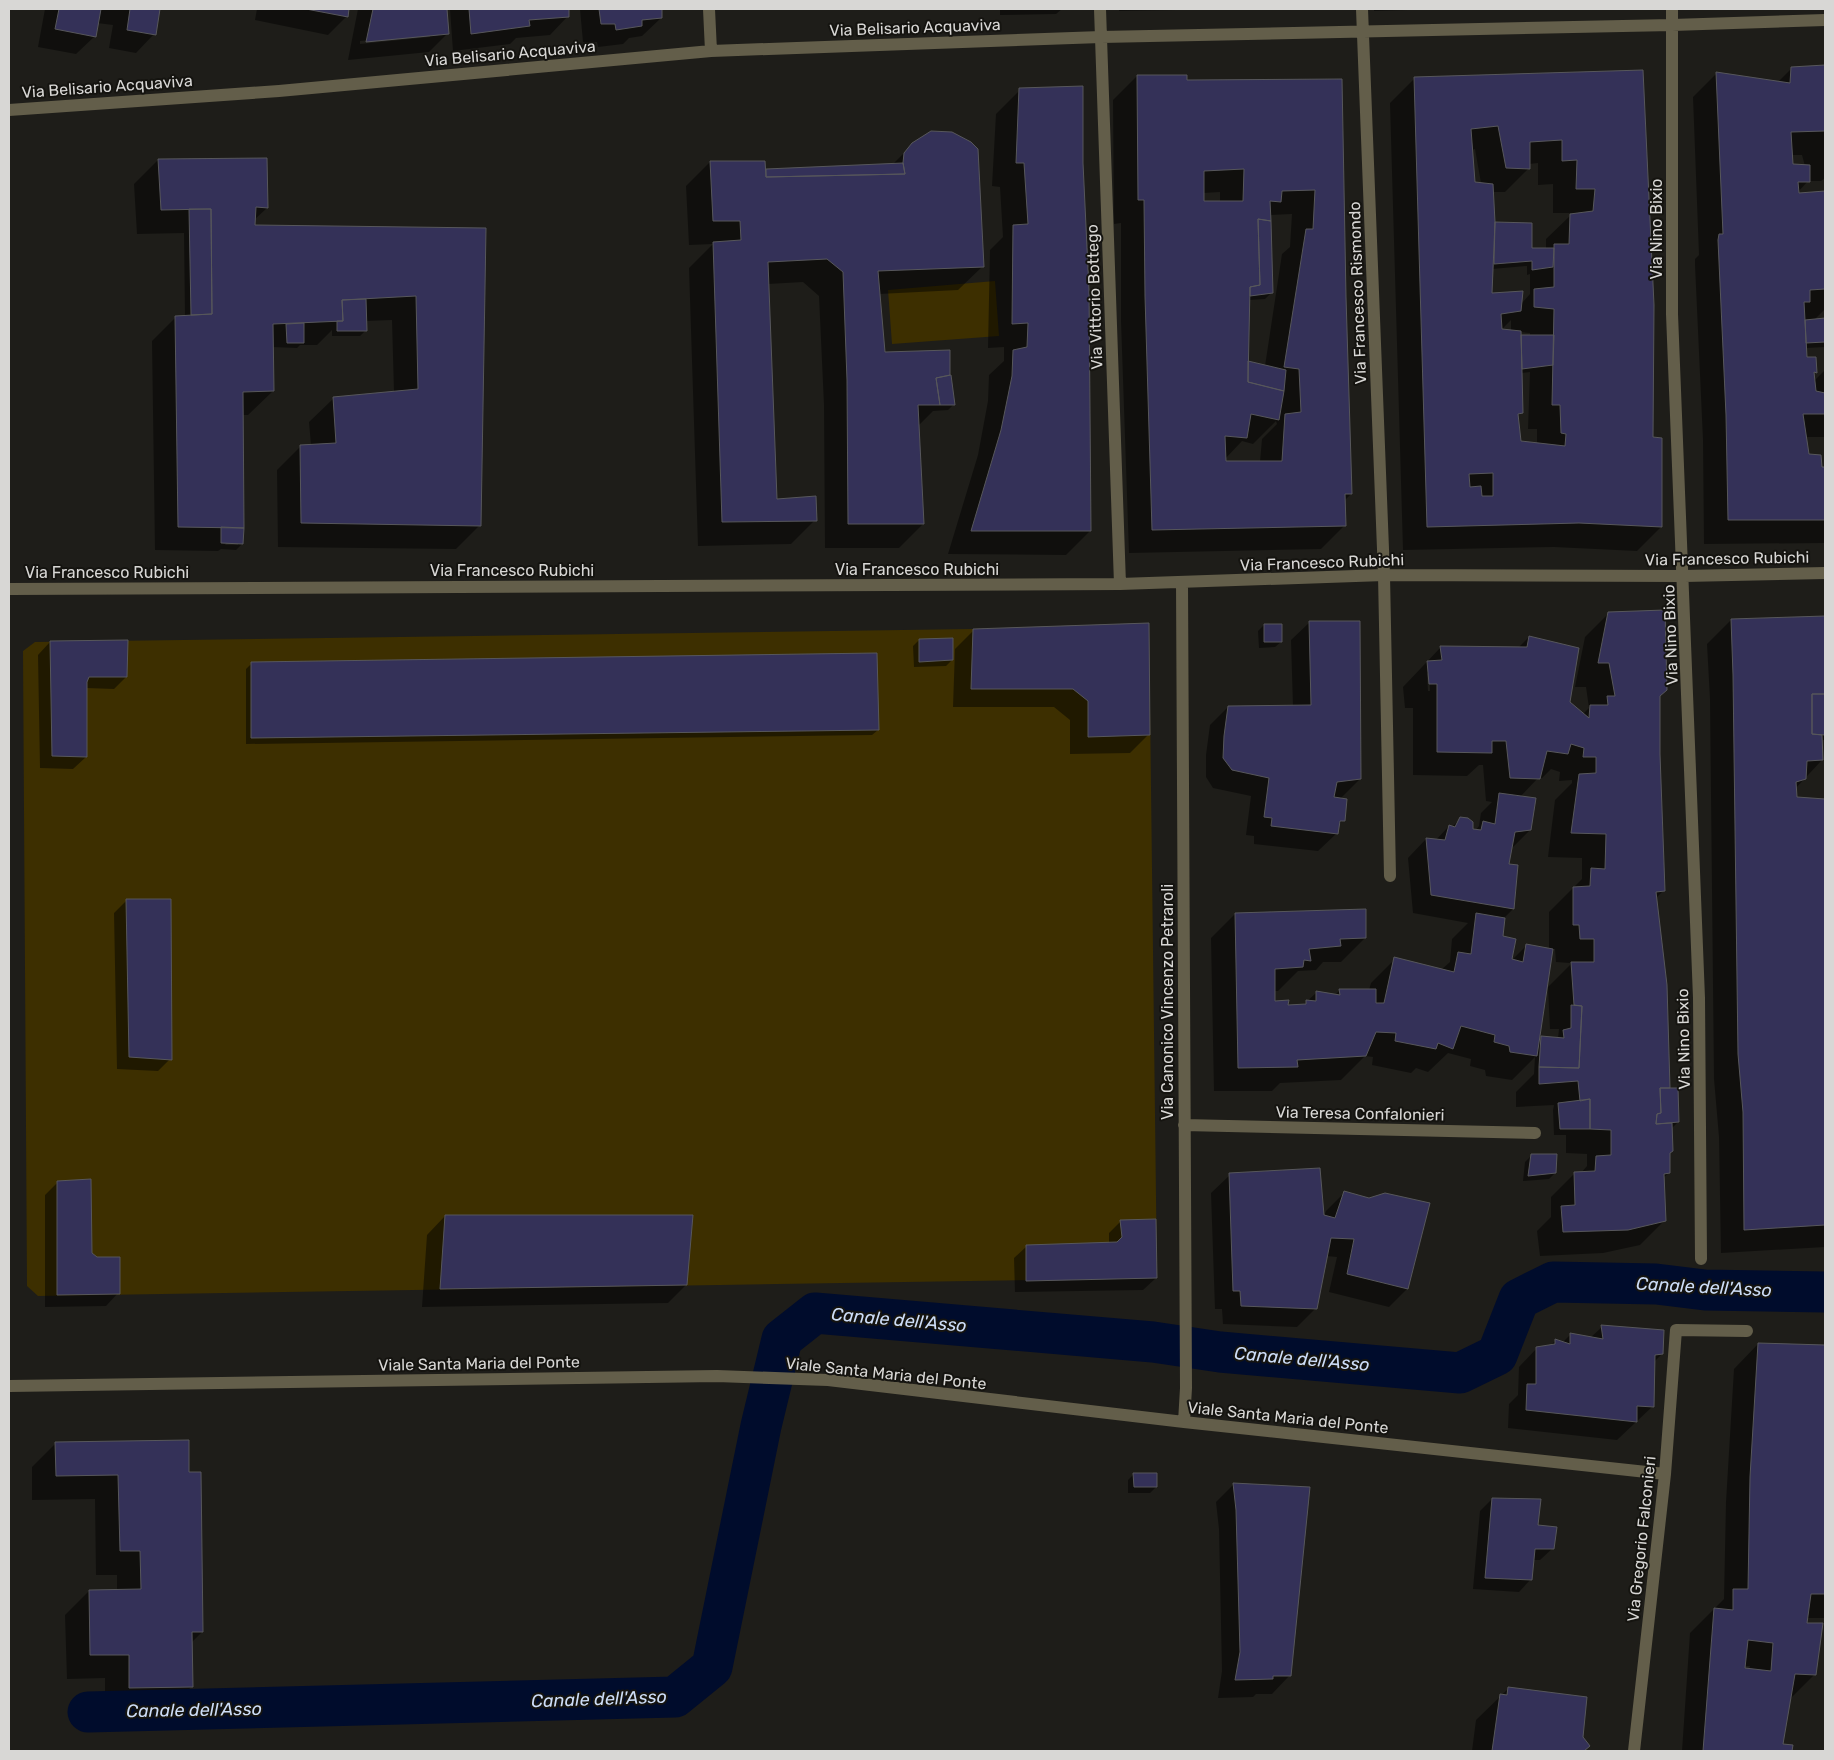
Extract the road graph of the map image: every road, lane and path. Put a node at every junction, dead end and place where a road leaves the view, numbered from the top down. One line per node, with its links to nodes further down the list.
1 (710, 9): 9 (street)
2 (1100, 9): 8 (street, Via Vittorio Bottego)
3 (1362, 9): 7 (street, Via Francesco Rismondo)
4 (1672, 9): 6 (street, Via Nino Bixio)
5 (1825, 20): 6 (street, Via Belisario Acquaviva)
6 (1672, 25): 7 (street, Via Belisario Acquaviva); 13 (street, Via Nino Bixio)
7 (1363, 32): 8 (street, Via Belisario Acquaviva); 12 (street, Via Francesco Rismondo)
8 (1101, 37): 9 (street, Via Belisario Acquaviva); 15 (street, Via Vittorio Bottego)
9 (711, 50): 10 (street, Via Belisario Acquaviva)
10 (9, 110)
11 (1825, 573): 13 (street, Via Francesco Rubichi)
12 (1384, 576): 13 (street, Via Francesco Rubichi); 14 (street, Via Francesco Rubichi); 17 (street, Via Francesco Rismondo)
13 (1684, 576): 20 (street, Via Nino Bixio)
14 (1182, 582): 15 (street, Via Francesco Rubichi); 18 (street, Via Canonico Vincenzo Petraroli)
15 (1120, 584): 16 (street, Via Francesco Rubichi)
16 (9, 589)
17 (1390, 876)
18 (1184, 1125): 19 (street, Via Teresa Confalonieri); 23 (street, Via Canonico Vincenzo Petraroli)
19 (1535, 1133)
20 (1702, 1260)
21 (1747, 1331): 24 (street, Via Gregorio Falconieri)
22 (9, 1386): 23 (street, Viale Santa Maria del Ponte)
23 (1184, 1422): 24 (street, Viale Santa Maria del Ponte)
24 (1665, 1474): 25 (street, Via Gregorio Falconieri)
25 (1634, 1751)

